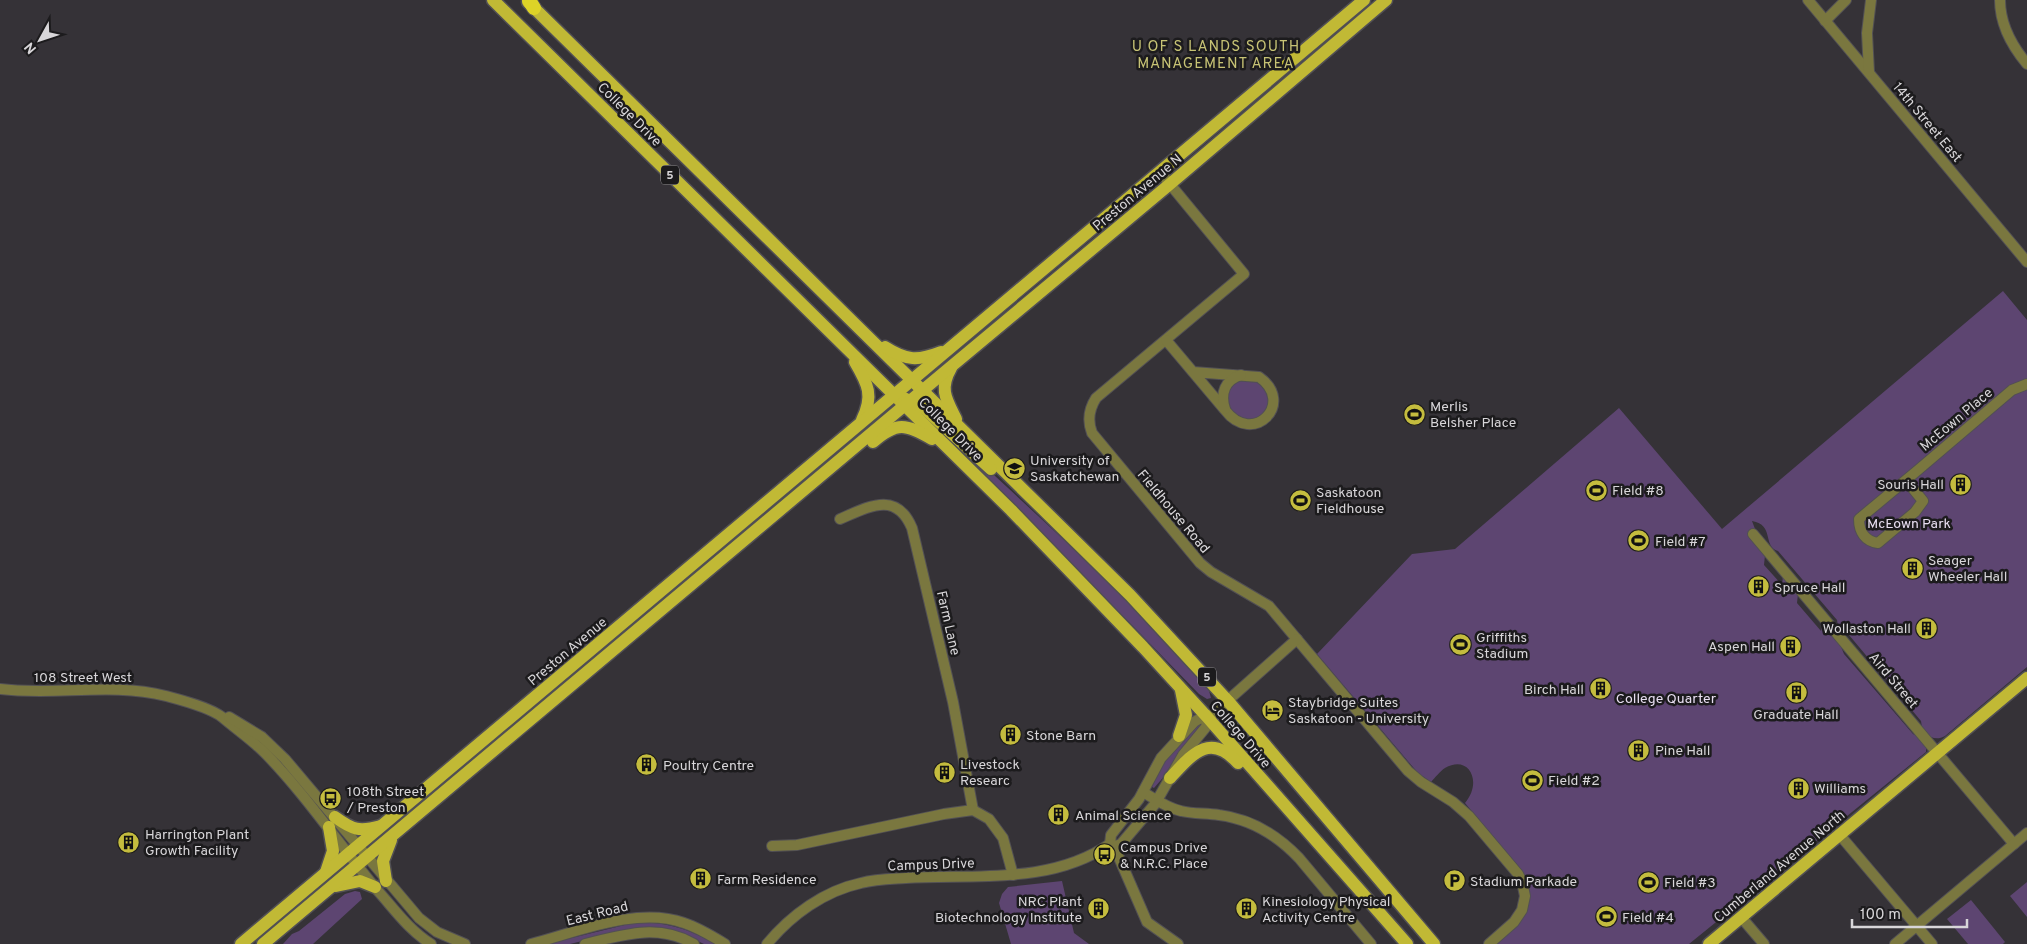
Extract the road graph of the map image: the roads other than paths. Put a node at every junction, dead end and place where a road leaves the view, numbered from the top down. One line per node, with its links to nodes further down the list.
1 (493, 0): 15 (main road, College Drive / 5)
2 (1364, 0): 12 (main road, Preston Avenue N)
3 (1386, 0): 13 (main road, Preston Avenue N)
4 (1808, 0): 9 (street, 14th Street East)
5 (1846, 0): 9 (street)
6 (1871, 0): 11 (street)
7 (2000, 0): 10 (street)
8 (530, 3): 16 (main road, College Drive / 5)
9 (1825, 21): 11 (street, 14th Street East)
10 (2027, 64)
11 (1869, 72): 14 (street, 14th Street East)
12 (1160, 172): 13 (street, Fieldhouse Road); 18 (main road, Preston Avenue N)
13 (1170, 184): 17 (street, Fieldhouse Road); 20 (main road, Preston Avenue N)
14 (2027, 262)
15 (803, 305): 19 (main road, College Drive / 5); 24 (main road)
16 (867, 334): 18 (main road); 24 (main road, College Drive / 5)
17 (1166, 340): 21 (street); 36 (street, Fieldhouse Road)
18 (953, 347): 24 (main road, Preston Avenue N)
19 (848, 349): 24 (main road, College Drive / 5); 28 (main road)
20 (954, 364): 25 (main road, Preston Avenue N); 29 (main road)
21 (1193, 372): 22 (street); 27 (street)
22 (1243, 375): 27 (street); 27 (street)
23 (2027, 384): 31 (street, McEown Place)
24 (904, 388): 25 (main road, College Drive / 5); 26 (main road); 28 (main road, Preston Avenue)
25 (922, 390): 26 (main road, Preston Avenue N); 29 (main road, College Drive / 5)
26 (907, 402): 30 (main road, College Drive / 5); 32 (main road); 35 (main road)
27 (1225, 410)
28 (861, 424): 50 (main road, Preston Avenue)
29 (961, 428): 35 (main road, College Drive / 5)
30 (951, 451): 32 (main road); 38 (main road, College Drive / 5)
31 (1906, 480): 31 (street, McEown Place)
32 (784, 507): 53 (main road)
33 (840, 519): 48 (street, Farm Lane)
34 (1753, 534): 43 (street, Aird Street)
35 (1130, 595): 40 (main road, College Drive / 5)
36 (1297, 640): 40 (street, Campus Drive); 78 (street)
37 (2027, 678): 43 (main road, Cumberland Avenue North)
38 (1180, 688): 41 (main road, College Drive / 5); 42 (main road)
39 (0, 689): 49 (street, 108 Street West)
40 (1228, 701): 41 (street, Campus Drive); 77 (main road, College Drive / 5)
41 (1208, 718): 42 (street, Campus Drive); 44 (street, Campus Drive); 45 (main road, College Drive / 5)
42 (1179, 736): 46 (street, Campus Drive)
43 (1938, 754): 52 (main road, Cumberland Avenue North); 55 (street, Aird Street)
44 (1170, 778): 45 (main road); 47 (street, Campus Drive)
45 (1272, 791): 76 (main road, College Drive / 5)
46 (1142, 792): 47 (street); 54 (street, Campus Drive)
47 (1157, 801): 54 (street, Campus Drive); 75 (street)
48 (973, 810): 56 (street); 60 (street)
49 (332, 822): 50 (main road); 57 (street, 108 Street West); 59 (main road)
50 (383, 825): 57 (main road, Preston Avenue)
51 (2027, 833): 55 (street)
52 (1839, 834): 63 (main road, Cumberland Avenue North); 64 (street)
53 (393, 835): 58 (main road); 61 (main road)
54 (1110, 844): 60 (street, Campus Drive); 74 (street)
55 (2014, 844): 64 (street)
56 (772, 846)
57 (354, 850): 58 (street, 108 Street West); 59 (main road, Preston Avenue)
58 (362, 861): 61 (street); 62 (main road)
59 (325, 874): 65 (main road, Preston Avenue)
60 (1013, 875): 73 (street, Campus Drive)
61 (381, 884): 62 (main road); 67 (street); 68 (street)
62 (331, 888): 66 (main road)
63 (1741, 917): 79 (main road, Cumberland Avenue North); 80 (street)
64 (1917, 926): 81 (street); 82 (street)
65 (241, 944)
66 (263, 944)
67 (431, 944)
68 (465, 944)
69 (531, 944): 72 (street, East Road)
70 (585, 944): 71 (street, East Road)
71 (694, 944)
72 (725, 944)
73 (767, 944)
74 (1178, 944)
75 (1371, 944)
76 (1407, 944)
77 (1434, 944)
78 (1489, 944)
79 (1709, 944)
80 (1764, 944)
81 (1895, 944)
82 (1932, 944)

